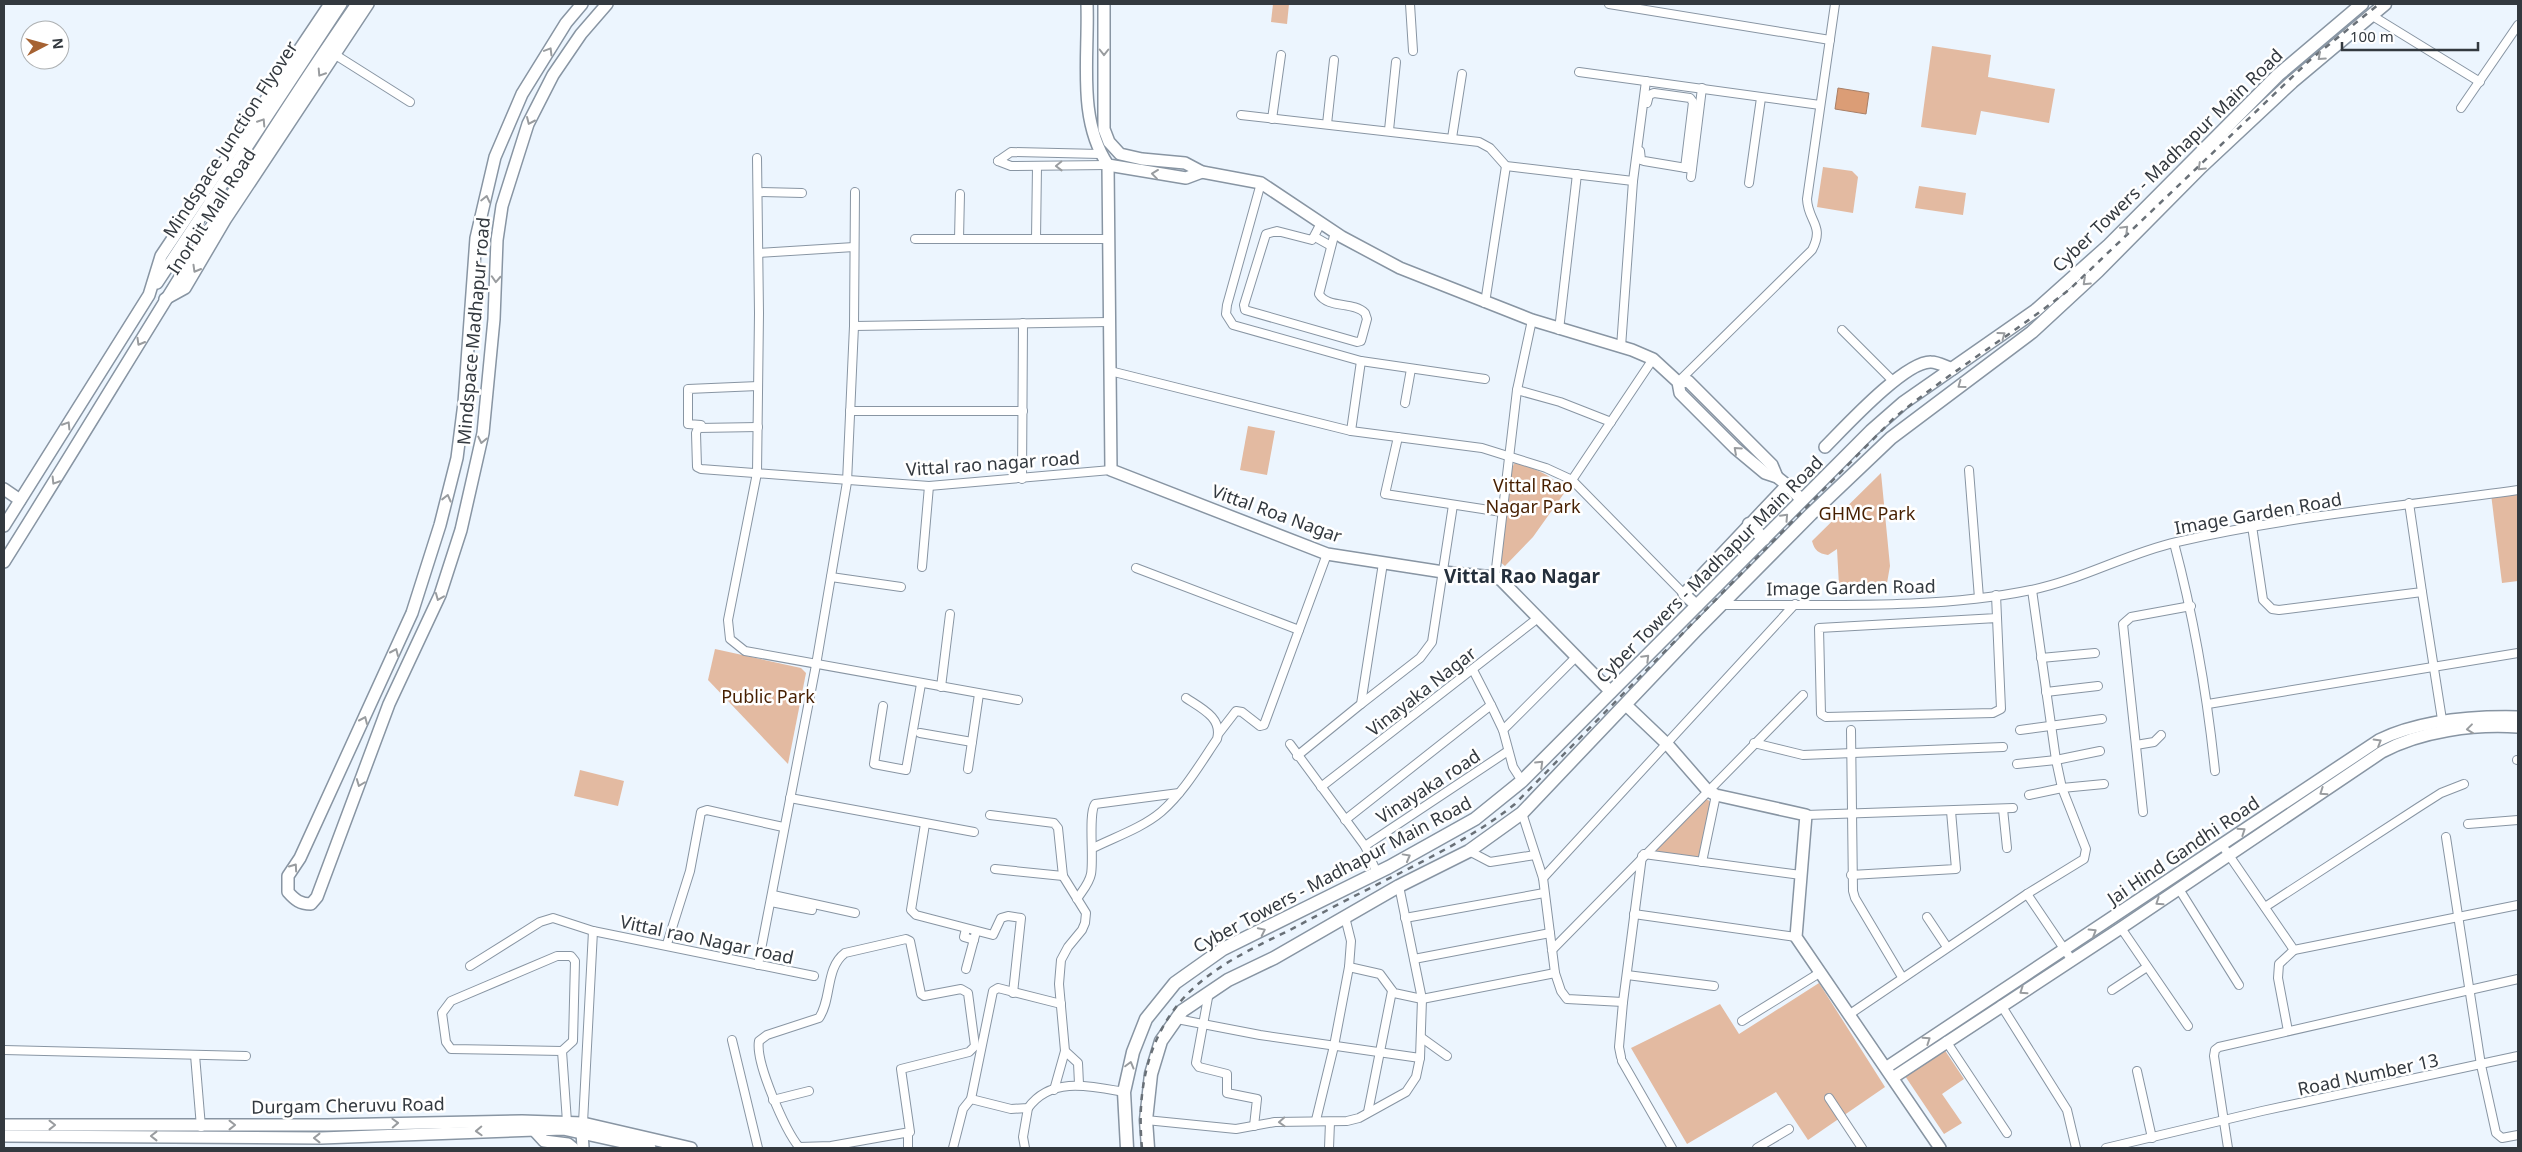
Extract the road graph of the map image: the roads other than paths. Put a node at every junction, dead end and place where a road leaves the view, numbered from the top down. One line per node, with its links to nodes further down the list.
1 (330, 4): 63 (street, Inorbit Mall Road)
2 (341, 4): 63 (street, Mindspace Junction Flyover, one-way to 2)
3 (356, 4): 64 (street, Mindspace Junction Flyover)
4 (368, 4): 18 (street, Inorbit Mall Road)
5 (582, 4): 54 (street, Mindspace Madhapur road, one-way to 5)
6 (607, 4): 59 (street, Mindspace Madhapur road, one-way to 59)
7 (1087, 4): 36 (street)
8 (1104, 4): 42 (street, one-way to 42)
9 (1410, 4): 17 (street)
10 (1609, 4): 16 (street)
11 (1835, 4): 16 (street)
12 (2362, 4): 76 (main road, Cyber Towers - Madhapur Main Road, one-way to 12)
13 (2385, 4): 14 (main road, Cyber Towers - Madhapur Main Road)
14 (2371, 15): 25 (street); 87 (main road, Cyber Towers - Madhapur Main Road, one-way to 87)
15 (2518, 25): 25 (street)
16 (1830, 40): 29 (street)
17 (1413, 50)
18 (334, 54): 28 (street); 64 (street, Inorbit Mall Road, one-way to 64)
19 (1281, 55): 32 (street)
20 (1334, 60): 33 (street)
21 (1396, 62): 34 (street)
22 (1580, 72): 24 (street)
23 (1462, 74): 35 (street)
24 (1646, 81): 26 (street); 44 (street)
25 (2480, 82): 30 (street)
26 (1702, 88): 27 (street); 41 (street)
27 (1762, 98): 29 (street); 46 (street)
28 (410, 102)
29 (1820, 105): 79 (street)
30 (2461, 108)
31 (1241, 115): 32 (street)
32 (1272, 119): 33 (street)
33 (1327, 124): 34 (street)
34 (1389, 130): 35 (street)
35 (1452, 138): 40 (street)
36 (1100, 154): 38 (street); 39 (street)
37 (757, 158): 47 (street)
38 (1038, 166): 39 (street, one-way to 38); 57 (street)
39 (1108, 166): 42 (street, one-way to 39); 58 (street)
40 (1506, 166): 43 (street); 65 (street)
41 (1689, 171): 41 (street)
42 (1202, 172): 45 (street)
43 (1577, 174): 44 (street); 70 (street)
44 (1633, 181): 72 (street)
45 (1261, 183): 51 (street); 74 (street)
46 (1749, 183)
47 (758, 192): 49 (street); 62 (street)
48 (855, 192): 61 (street)
49 (802, 193)
50 (960, 194): 56 (street)
51 (1321, 223): 52 (street); 53 (street)
52 (1335, 232): 60 (street); 65 (street)
53 (1315, 237): 60 (street); 60 (street)
54 (476, 238): 59 (street, Mindspace Madhapur road); 152 (street, Mindspace Madhapur road, one-way to 54)
55 (915, 239): 56 (street)
56 (959, 239): 57 (street)
57 (1036, 239): 58 (street)
58 (1110, 239): 67 (street)
59 (498, 240): 155 (street, Mindspace Madhapur road, one-way to 155)
60 (1331, 246)
61 (854, 247): 62 (street); 69 (street)
62 (759, 252): 81 (street)
63 (149, 295): 106 (street, Inorbit Mall Road, one-way to 63)
64 (164, 300): 117 (street, Inorbit Mall Road, one-way to 117)
65 (1485, 303): 66 (street)
66 (1532, 320): 70 (street); 82 (street)
67 (1109, 322): 68 (street); 77 (street)
68 (1023, 323): 69 (street); 86 (street)
69 (854, 326): 85 (street)
70 (1559, 330): 72 (street)
71 (1842, 330): 80 (street)
72 (1621, 347): 73 (street)
73 (1652, 359): 79 (street); 88 (street)
74 (1361, 361): 75 (street); 91 (street)
75 (1411, 369): 78 (street); 83 (street)
76 (1953, 369): 80 (street); 84 (main road, Cyber Towers - Madhapur Main Road)
77 (1110, 372): 91 (street); 96 (street)
78 (1485, 379)
79 (1678, 382): 102 (street)
80 (1894, 382): 94 (street)
81 (758, 386): 90 (street); 90 (street)
82 (1517, 390): 88 (street); 95 (street)
83 (1405, 403)
84 (1904, 404): 87 (main road); 89 (main road, Cyber Towers - Madhapur Main Road)
85 (850, 411): 86 (street); 101 (street)
86 (1023, 411): 99 (street)
87 (1914, 419): 93 (main road, Cyber Towers - Madhapur Main Road)
88 (1611, 422): 100 (street)
89 (1881, 423): 93 (main road); 107 (main road, Cyber Towers - Madhapur Main Road)
90 (758, 425): 98 (street); 98 (street, Vittal rao nagar road)
91 (1351, 431): 92 (street)
92 (1398, 438): 95 (street); 109 (street)
93 (1891, 438): 131 (main road, Cyber Towers - Madhapur Main Road)
94 (1825, 447)
95 (1509, 455): 100 (street); 110 (street)
96 (1111, 470): 99 (street, Vittal rao nagar road); 116 (street, Vittal Roa Nagar)
97 (1969, 470): 129 (street)
98 (757, 473): 101 (street, Vittal rao nagar road); 142 (street)
99 (1022, 479): 103 (street, Vittal rao nagar road)
100 (1572, 480): 127 (street)
101 (847, 482): 103 (street, Vittal rao nagar road); 122 (street)
102 (1787, 485): 107 (street); 111 (street)
103 (929, 486): 119 (street)
104 (4, 488): 106 (street)
105 (2518, 490): 108 (street, Image Garden Road)
106 (20, 500): 112 (street, Inorbit Mall Road)
107 (1801, 500): 114 (main road, Cyber Towers - Madhapur Main Road, one-way to 107)
108 (2409, 503): 113 (street, Image Garden Road); 126 (street)
109 (1453, 505): 110 (street); 121 (street)
110 (1502, 512): 123 (street)
111 (1749, 524): 114 (main road); 127 (street)
112 (4, 526)
113 (2252, 526): 115 (street, Image Garden Road); 126 (street)
114 (1764, 538): 132 (main road, Cyber Towers - Madhapur Main Road)
115 (2174, 543): 125 (street, Image Garden Road); 133 (street)
116 (1327, 554): 118 (street, Vittal Roa Nagar); 137 (street)
117 (4, 562)
118 (1384, 563): 121 (street, Vittal Roa Nagar); 156 (street)
119 (922, 566)
120 (1136, 568): 137 (street)
121 (1443, 572): 123 (street, Vittal Roa Nagar); 156 (street)
122 (831, 577): 124 (street); 142 (street)
123 (1495, 577): 135 (street)
124 (901, 587)
125 (2032, 590): 128 (street, Image Garden Road); 141 (street)
126 (2422, 592): 143 (street)
127 (1684, 594): 132 (street)
128 (1996, 595): 129 (street, Image Garden Road); 136 (street)
129 (1979, 598): 130 (street, Image Garden Road)
130 (1795, 604): 131 (street, Image Garden Road); 175 (street)
131 (1723, 605): 159 (main road, Cyber Towers - Madhapur Main Road)
132 (1697, 606): 148 (main road, Cyber Towers - Madhapur Main Road, one-way to 132)
133 (2191, 606): 157 (street); 176 (street)
134 (950, 614): 147 (street)
135 (1538, 618): 140 (street); 144 (street, Vinayaka Nagar)
136 (1997, 618): 136 (street)
137 (1299, 630): 170 (street)
138 (2095, 653): 141 (street)
139 (2518, 653): 143 (street)
140 (1577, 656): 148 (street); 166 (street)
141 (2041, 658): 149 (street)
142 (816, 665): 145 (street); 194 (street)
143 (2434, 666): 157 (street); 164 (street)
144 (1473, 670): 158 (street); 189 (street, Vinayaka Nagar)
145 (921, 684): 147 (street); 160 (street)
146 (2098, 686): 149 (street)
147 (941, 687): 150 (street)
148 (1611, 692): 186 (main road, Cyber Towers - Madhapur Main Road, one-way to 148)
149 (2046, 692): 163 (street)
150 (979, 694): 154 (street); 172 (street)
151 (1803, 695): 173 (street)
152 (375, 696): 155 (street); 155 (street, Mindspace Madhapur road, one-way to 152)
153 (1186, 698): 170 (street)
154 (1018, 700)
155 (389, 704)
156 (1361, 704): 181 (street)
157 (2208, 704): 185 (street)
158 (1491, 705): 166 (street); 203 (street)
159 (1626, 705): 175 (street); 199 (main road, Cyber Towers - Madhapur Main Road)
160 (883, 706)
161 (2518, 717): 164 (street, Jai Hind Gandhi Road)
162 (2102, 719): 163 (street)
163 (2051, 724): 168 (street); 182 (street)
164 (2444, 727): 165 (street, Jai Hind Gandhi Road, one-way to 164); 210 (street, Jai Hind Gandhi Road, one-way to 164); 217 (street, Jai Hind Gandhi Road, one-way to 217)
165 (2518, 727)
166 (1503, 730): 178 (street)
167 (1851, 730): 180 (street)
168 (2020, 730)
169 (920, 733): 172 (street)
170 (1219, 733): 191 (street)
171 (2161, 735): 176 (street)
172 (972, 742): 184 (street)
173 (1754, 742): 180 (street); 192 (street)
174 (1290, 744): 181 (street)
175 (1668, 745): 192 (street); 224 (street)
176 (2136, 745): 198 (street)
177 (2003, 747): 180 (street)
178 (1508, 751): 186 (street); 211 (street, Vinayaka road)
179 (2100, 751): 182 (street)
180 (1851, 754): 200 (street)
181 (1297, 756): 189 (street)
182 (2056, 760): 183 (street); 190 (street)
183 (2017, 764)
184 (968, 769)
185 (2215, 771)
186 (1522, 781): 220 (main road, Cyber Towers - Madhapur Main Road, one-way to 186)
187 (2104, 784): 190 (street)
188 (2464, 784): 232 (street)
189 (1321, 787): 203 (street)
190 (2062, 788): 193 (street); 228 (street)
191 (1180, 793): 212 (street); 212 (street)
192 (1712, 793): 202 (street); 216 (street); 218 (street)
193 (2029, 795)
194 (790, 798): 205 (street); 207 (street)
195 (2013, 808): 196 (street)
196 (2003, 809): 197 (street); 213 (street)
197 (1951, 812): 200 (street); 222 (street)
198 (2143, 812)
199 (1522, 813): 214 (main road, Cyber Towers - Madhapur Main Road); 215 (street)
200 (1852, 814): 202 (street); 222 (street)
201 (990, 815): 223 (street)
202 (1806, 815): 221 (street)
203 (1344, 820): 211 (street)
204 (2518, 820): 206 (street)
205 (925, 824): 208 (street); 241 (street)
206 (2468, 824)
207 (783, 827): 229 (street); 247 (street)
208 (974, 832)
209 (2446, 837): 236 (street)
210 (2222, 845): 217 (street); 251 (street, Jai Hind Gandhi Road, one-way to 210)
211 (1365, 846): 220 (street)
212 (1093, 848): 230 (street)
213 (2007, 848)
214 (1469, 851): 215 (street); 225 (main road, Cyber Towers - Madhapur Main Road)
215 (1535, 855): 224 (street)
216 (1643, 855): 218 (street); 235 (street); 249 (street)
217 (2228, 856): 226 (street, Jai Hind Gandhi Road); 232 (street)
218 (1702, 862): 221 (street)
219 (995, 869): 223 (street)
220 (1377, 872): 302 (main road, Cyber Towers - Madhapur Main Road, one-way to 220)
221 (1801, 875): 245 (street)
222 (1851, 875): 263 (street)
223 (1063, 876): 230 (street)
224 (1543, 878): 227 (street)
225 (1399, 886): 237 (main road, Cyber Towers - Madhapur Main Road); 239 (street)
226 (2179, 889): 240 (street, Jai Hind Gandhi Road, one-way to 240); 265 (street)
227 (1544, 893): 239 (street); 244 (street)
228 (2027, 894): 248 (street); 251 (street)
229 (772, 898): 233 (street); 234 (street); 255 (street)
230 (1078, 899): 274 (street)
231 (2518, 905): 236 (street)
232 (2266, 907): 250 (street)
233 (812, 910)
234 (855, 913)
235 (1634, 914): 245 (street); 262 (street)
236 (2457, 916): 250 (street); 269 (street)
237 (1345, 917): 257 (street); 267 (main road, Cyber Towers - Madhapur Main Road)
238 (1927, 917): 248 (street)
239 (1405, 918): 252 (street)
240 (2121, 928): 251 (street, Jai Hind Gandhi Road); 258 (street)
241 (966, 929): 243 (street); 246 (street)
242 (593, 931): 247 (street, Vittal rao Nagar road); 254 (street); 256 (street, Vittal rao Nagar road)
243 (978, 932): 246 (street); 246 (street); 271 (street)
244 (1550, 933): 249 (street); 252 (street)
245 (1796, 937): 259 (street)
246 (974, 940)
247 (667, 944): 255 (street, Vittal rao Nagar road)
248 (1947, 947): 263 (street)
249 (1552, 950): 260 (street)
250 (2294, 950): 281 (street)
251 (2068, 954): 275 (street, Jai Hind Gandhi Road, one-way to 275); 296 (street, Jai Hind Gandhi Road, one-way to 251)
252 (1414, 959): 272 (street)
253 (575, 961): 254 (street); 287 (street); 287 (street)
254 (592, 962): 313 (street)
255 (758, 965): 261 (street, Vittal rao Nagar road)
256 (470, 966)
257 (1349, 967): 270 (street); 285 (street)
258 (2147, 967): 268 (street); 280 (street)
259 (1821, 972): 276 (street); 278 (street)
260 (1555, 973): 272 (street); 273 (street)
261 (814, 976)
262 (1627, 976): 266 (street); 273 (street)
263 (1902, 977): 276 (street)
264 (2518, 979): 269 (street)
265 (2239, 984)
266 (1714, 986)
267 (1210, 990): 277 (main road, Cyber Towers - Madhapur Main Road); 279 (street)
268 (2112, 990)
269 (2469, 990): 281 (street); 295 (street)
270 (1392, 991): 272 (street); 289 (street)
271 (1013, 993): 274 (street); 304 (street)
272 (1422, 999): 282 (street)
273 (1623, 1002): 336 (street)
274 (1061, 1004): 288 (street)
275 (2001, 1005): 284 (street, Jai Hind Gandhi Road); 340 (street)
276 (1850, 1014): 296 (street)
277 (1177, 1019): 279 (street); 308 (main road, Cyber Towers - Madhapur Main Road)
278 (1742, 1020)
279 (1204, 1023): 285 (street); 314 (street)
280 (2188, 1026)
281 (2288, 1031): 311 (street)
282 (1422, 1038): 292 (street); 294 (street)
283 (732, 1040): 329 (street)
284 (1946, 1041): 298 (street, Jai Hind Gandhi Road); 319 (street)
285 (1334, 1046): 289 (street); 309 (street)
286 (4, 1050): 290 (street)
287 (562, 1051): 313 (street)
288 (1065, 1051): 299 (street); 300 (street)
289 (1380, 1054): 294 (street); 307 (street)
290 (195, 1055): 291 (street); 317 (street)
291 (246, 1056)
292 (1447, 1056)
293 (2518, 1056): 295 (street, Road Number 13)
294 (1420, 1058): 307 (street)
295 (2481, 1065): 311 (street, Road Number 13); 320 (street)
296 (1887, 1067): 298 (street)
297 (2137, 1071): 322 (street)
298 (1894, 1077): 339 (street)
299 (1079, 1084): 300 (street); 302 (street)
300 (1054, 1090): 306 (street)
301 (809, 1091): 305 (street)
302 (1124, 1092): 333 (main road, Cyber Towers - Madhapur Main Road)
303 (1829, 1098): 338 (street)
304 (971, 1099): 306 (street); 331 (street)
305 (773, 1100): 318 (street); 324 (street)
306 (1028, 1108): 332 (street)
307 (1368, 1112): 310 (street)
308 (1146, 1120): 314 (street); 334 (main road, Cyber Towers - Madhapur Main Road)
309 (1316, 1120): 310 (street); 314 (street, one-way to 314)
310 (1330, 1122): 335 (street)
311 (2224, 1122): 322 (street, Road Number 13); 342 (street)
312 (4, 1125): 317 (street, Durgam Cheruvu Road, one-way to 317)
313 (577, 1126): 315 (street, Durgam Cheruvu Road); 317 (street, Durgam Cheruvu Road, one-way to 313); 326 (street); 327 (street, Durgam Cheruvu Road); 328 (street, Durgam Cheruvu Road)
314 (1254, 1126)
315 (533, 1129): 317 (street, Durgam Cheruvu Road, one-way to 317); 325 (street)
316 (1789, 1129): 337 (street)
317 (201, 1131): 321 (street, Durgam Cheruvu Road, one-way to 321)
318 (908, 1134): 323 (street); 330 (street)
319 (2007, 1134)
320 (2518, 1135)
321 (4, 1136)
322 (2152, 1138): 341 (street, Road Number 13)
323 (848, 1146): 324 (street)
324 (831, 1147)
325 (573, 1148)
326 (583, 1148)
327 (650, 1148)
328 (691, 1148)
329 (758, 1148)
330 (908, 1148)
331 (953, 1148)
332 (1025, 1148)
333 (1127, 1148)
334 (1148, 1148)
335 (1329, 1148)
336 (1672, 1148)
337 (1757, 1148)
338 (1862, 1148)
339 (1940, 1148)
340 (2076, 1148)
341 (2106, 1148)
342 (2228, 1148)

